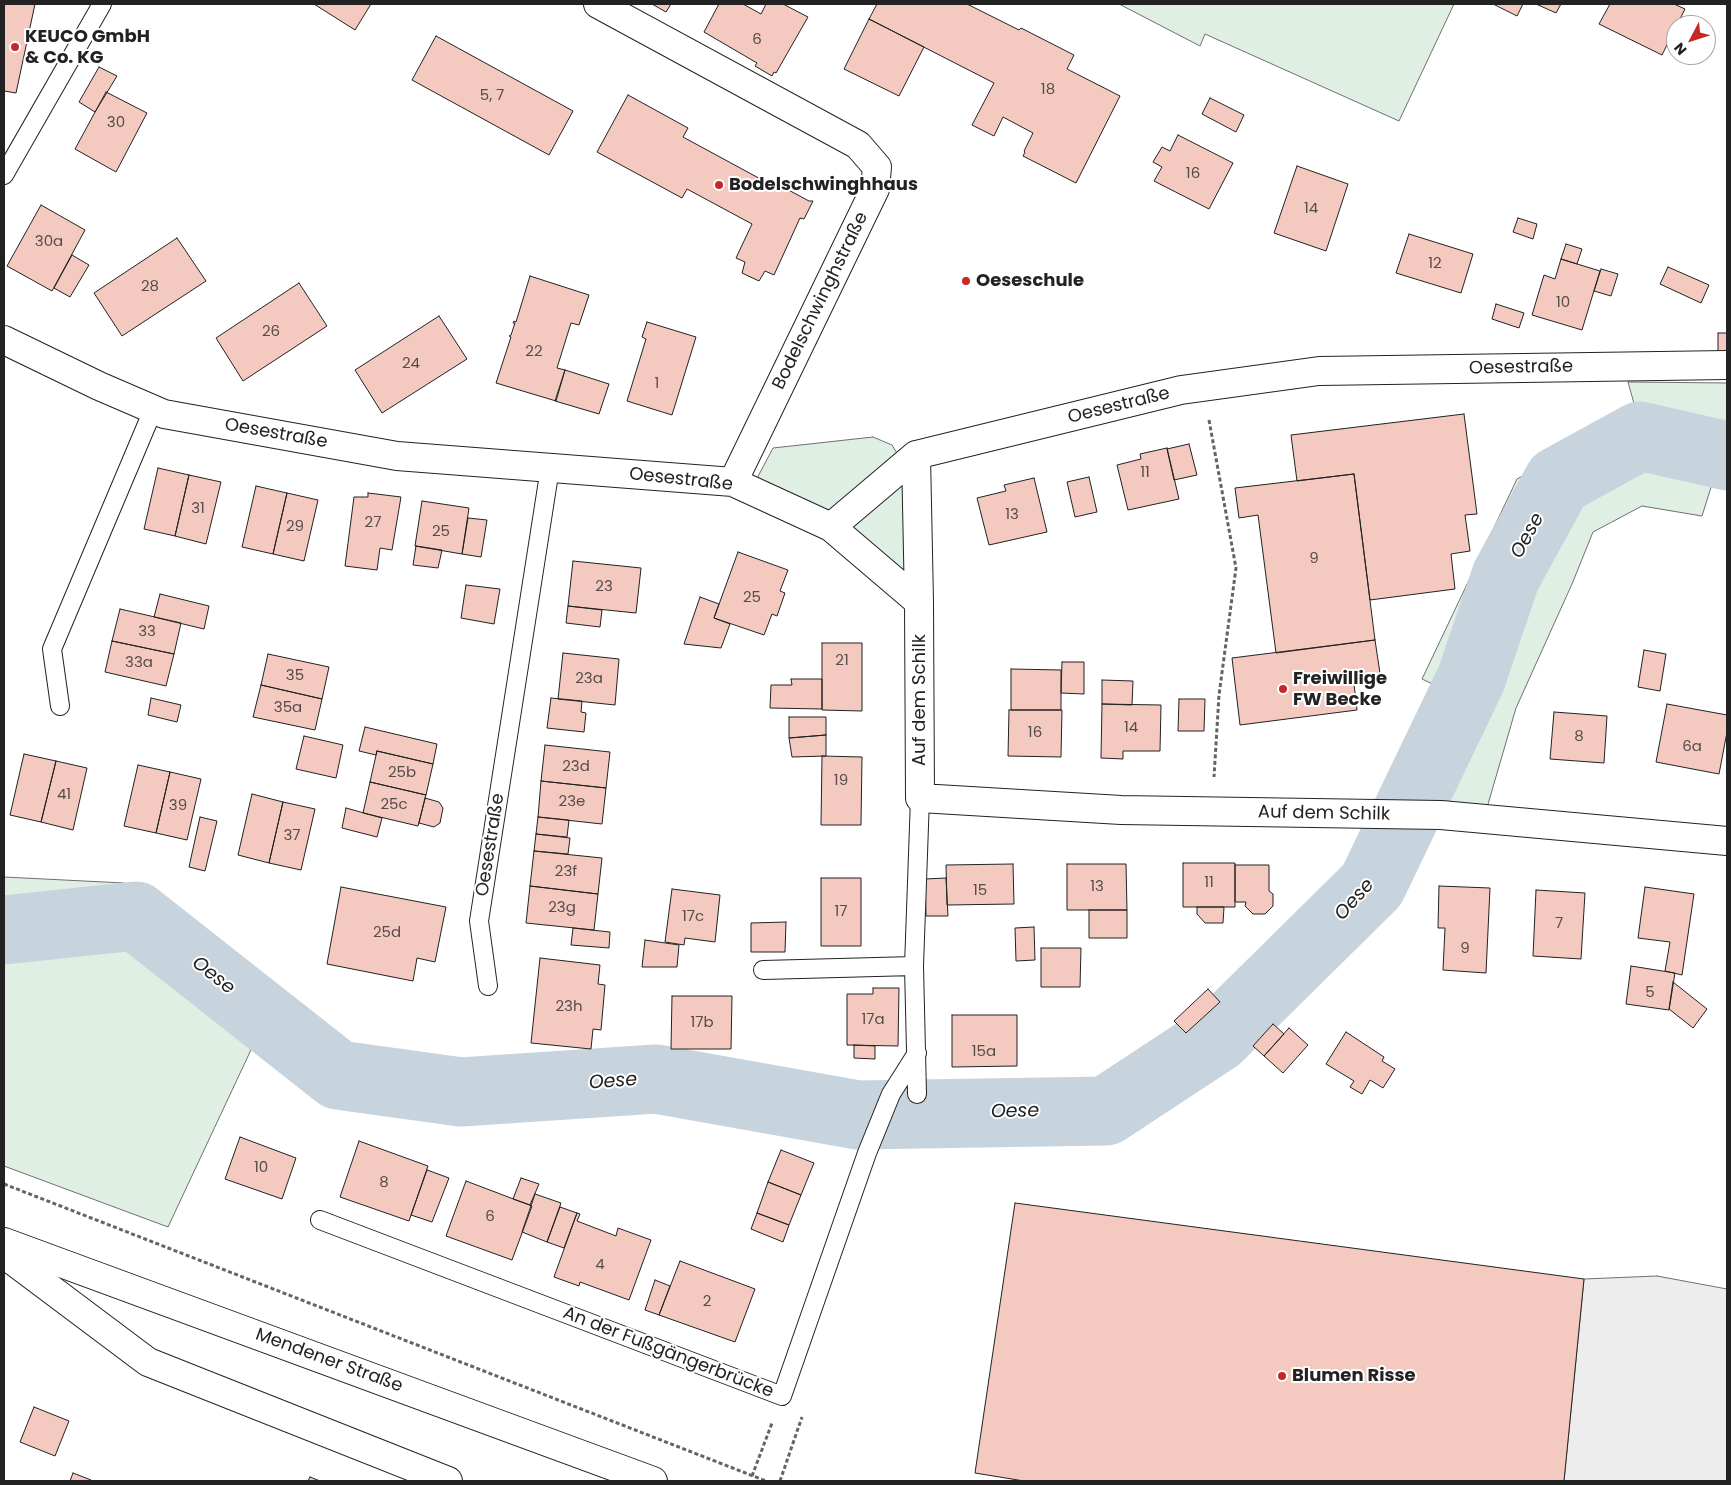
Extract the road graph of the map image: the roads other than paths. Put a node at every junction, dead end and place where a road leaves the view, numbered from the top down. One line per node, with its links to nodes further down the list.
1 (102, 4): 3 (lane)
2 (598, 4): 9 (street, Bodelschwinghstraße)
3 (4, 175)
4 (4, 340): 6 (street, Oesestraße)
5 (1727, 365): 7 (street, Oesestraße)
6 (153, 410): 8 (street, Oesestraße); 12 (lane)
7 (916, 455): 10 (street, Oesestraße); 11 (street, Auf dem Schilk)
8 (550, 468): 9 (street, Oesestraße); 17 (lane, Oesestraße)
9 (733, 482): 10 (street, Oesestraße)
10 (831, 527): 11 (street)
11 (919, 602): 13 (street, Auf dem Schilk)
12 (60, 706)
13 (920, 798): 14 (street, Auf dem Schilk); 15 (lane, Auf dem Schilk)
14 (1727, 841)
15 (914, 966): 16 (lane); 18 (lane, Auf dem Schilk)
16 (763, 970)
17 (488, 986)
18 (917, 1053): 19 (lane, Auf dem Schilk); 20 (lane, An der Fußgängerbrücke)
19 (917, 1094)
20 (320, 1220)
21 (4, 1242): 24 (street, Mendener Straße)
22 (4, 1254): 23 (street)
23 (448, 1481)
24 (654, 1481)

